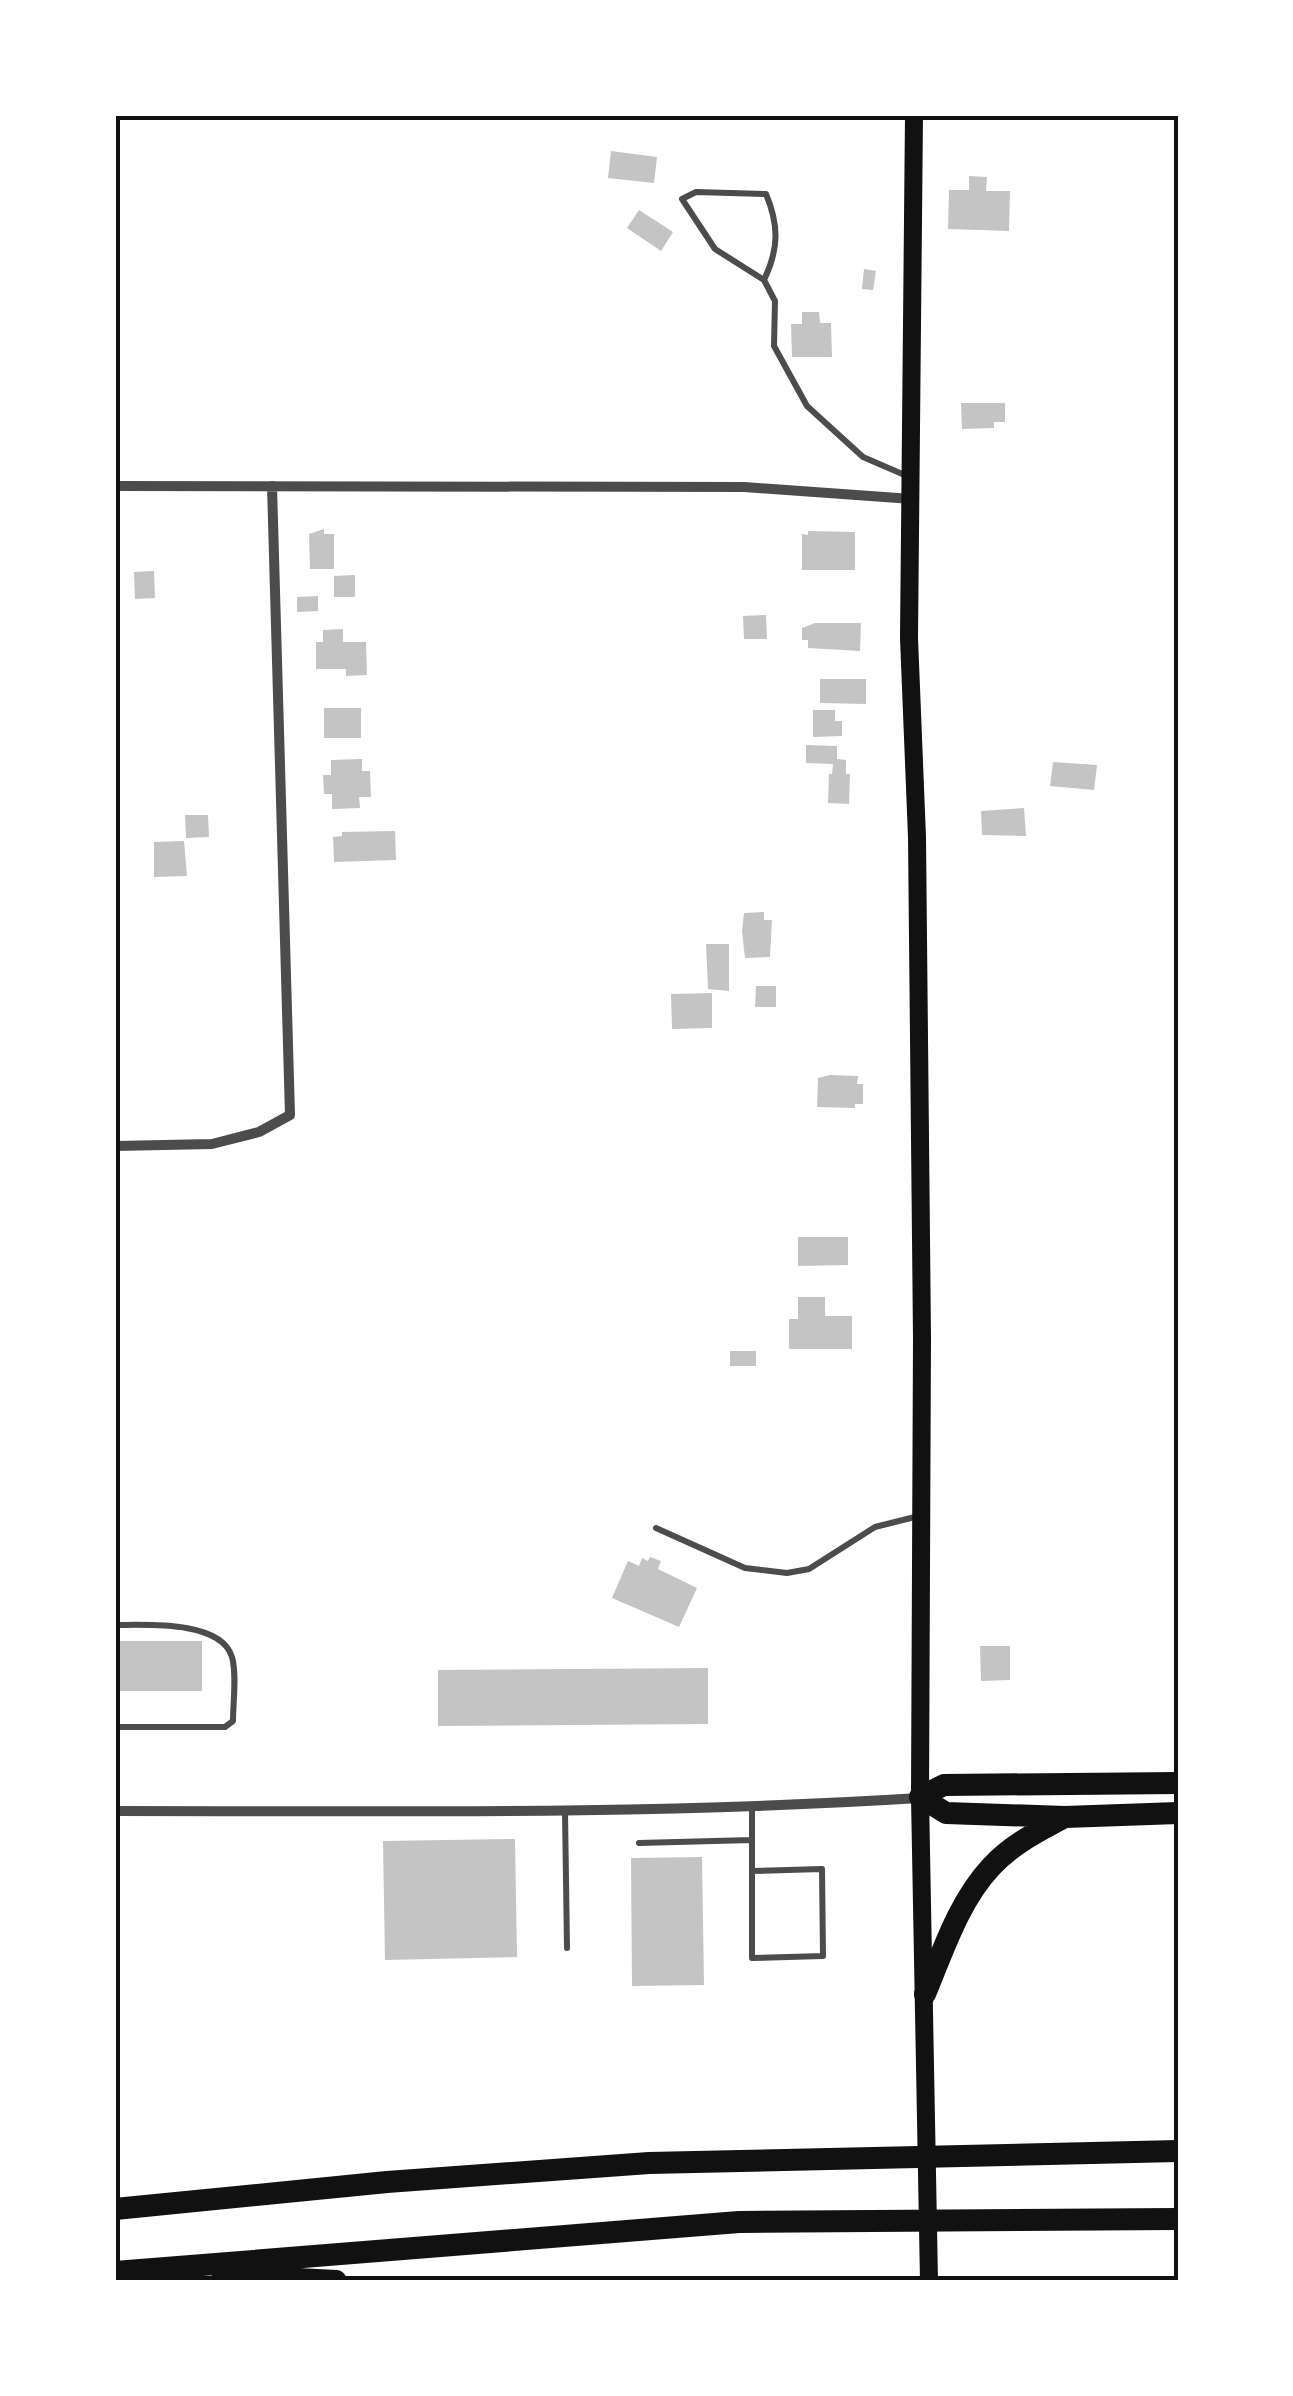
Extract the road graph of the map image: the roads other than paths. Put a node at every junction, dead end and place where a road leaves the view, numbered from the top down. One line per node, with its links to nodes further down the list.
1 (914, 115): 3 (main road)
2 (764, 280): 2 (lane); 3 (lane)
3 (913, 478): 6 (main road)
4 (115, 486): 5 (street)
5 (272, 486): 6 (street); 7 (street)
6 (913, 499): 8 (main road)
7 (115, 1146)
8 (920, 1516): 9 (lane); 13 (main road)
9 (656, 1528)
10 (115, 1625): 11 (lane)
11 (115, 1726)
12 (1178, 1783): 13 (highway)
13 (920, 1798): 14 (street); 18 (highway); 23 (main road)
14 (752, 1808): 16 (street); 19 (lane)
15 (115, 1811): 16 (street)
16 (565, 1812): 22 (lane)
17 (1178, 1813): 18 (highway)
18 (1064, 1817): 23 (highway)
19 (752, 1840): 20 (lane); 21 (lane)
20 (639, 1843)
21 (752, 1870): 21 (lane)
22 (567, 1948)
23 (925, 1994): 29 (main road)
24 (1178, 2151): 25 (highway)
25 (115, 2210)
26 (1178, 2219): 27 (highway)
27 (125, 2271): 28 (highway)
28 (336, 2281)
29 (930, 2281)

